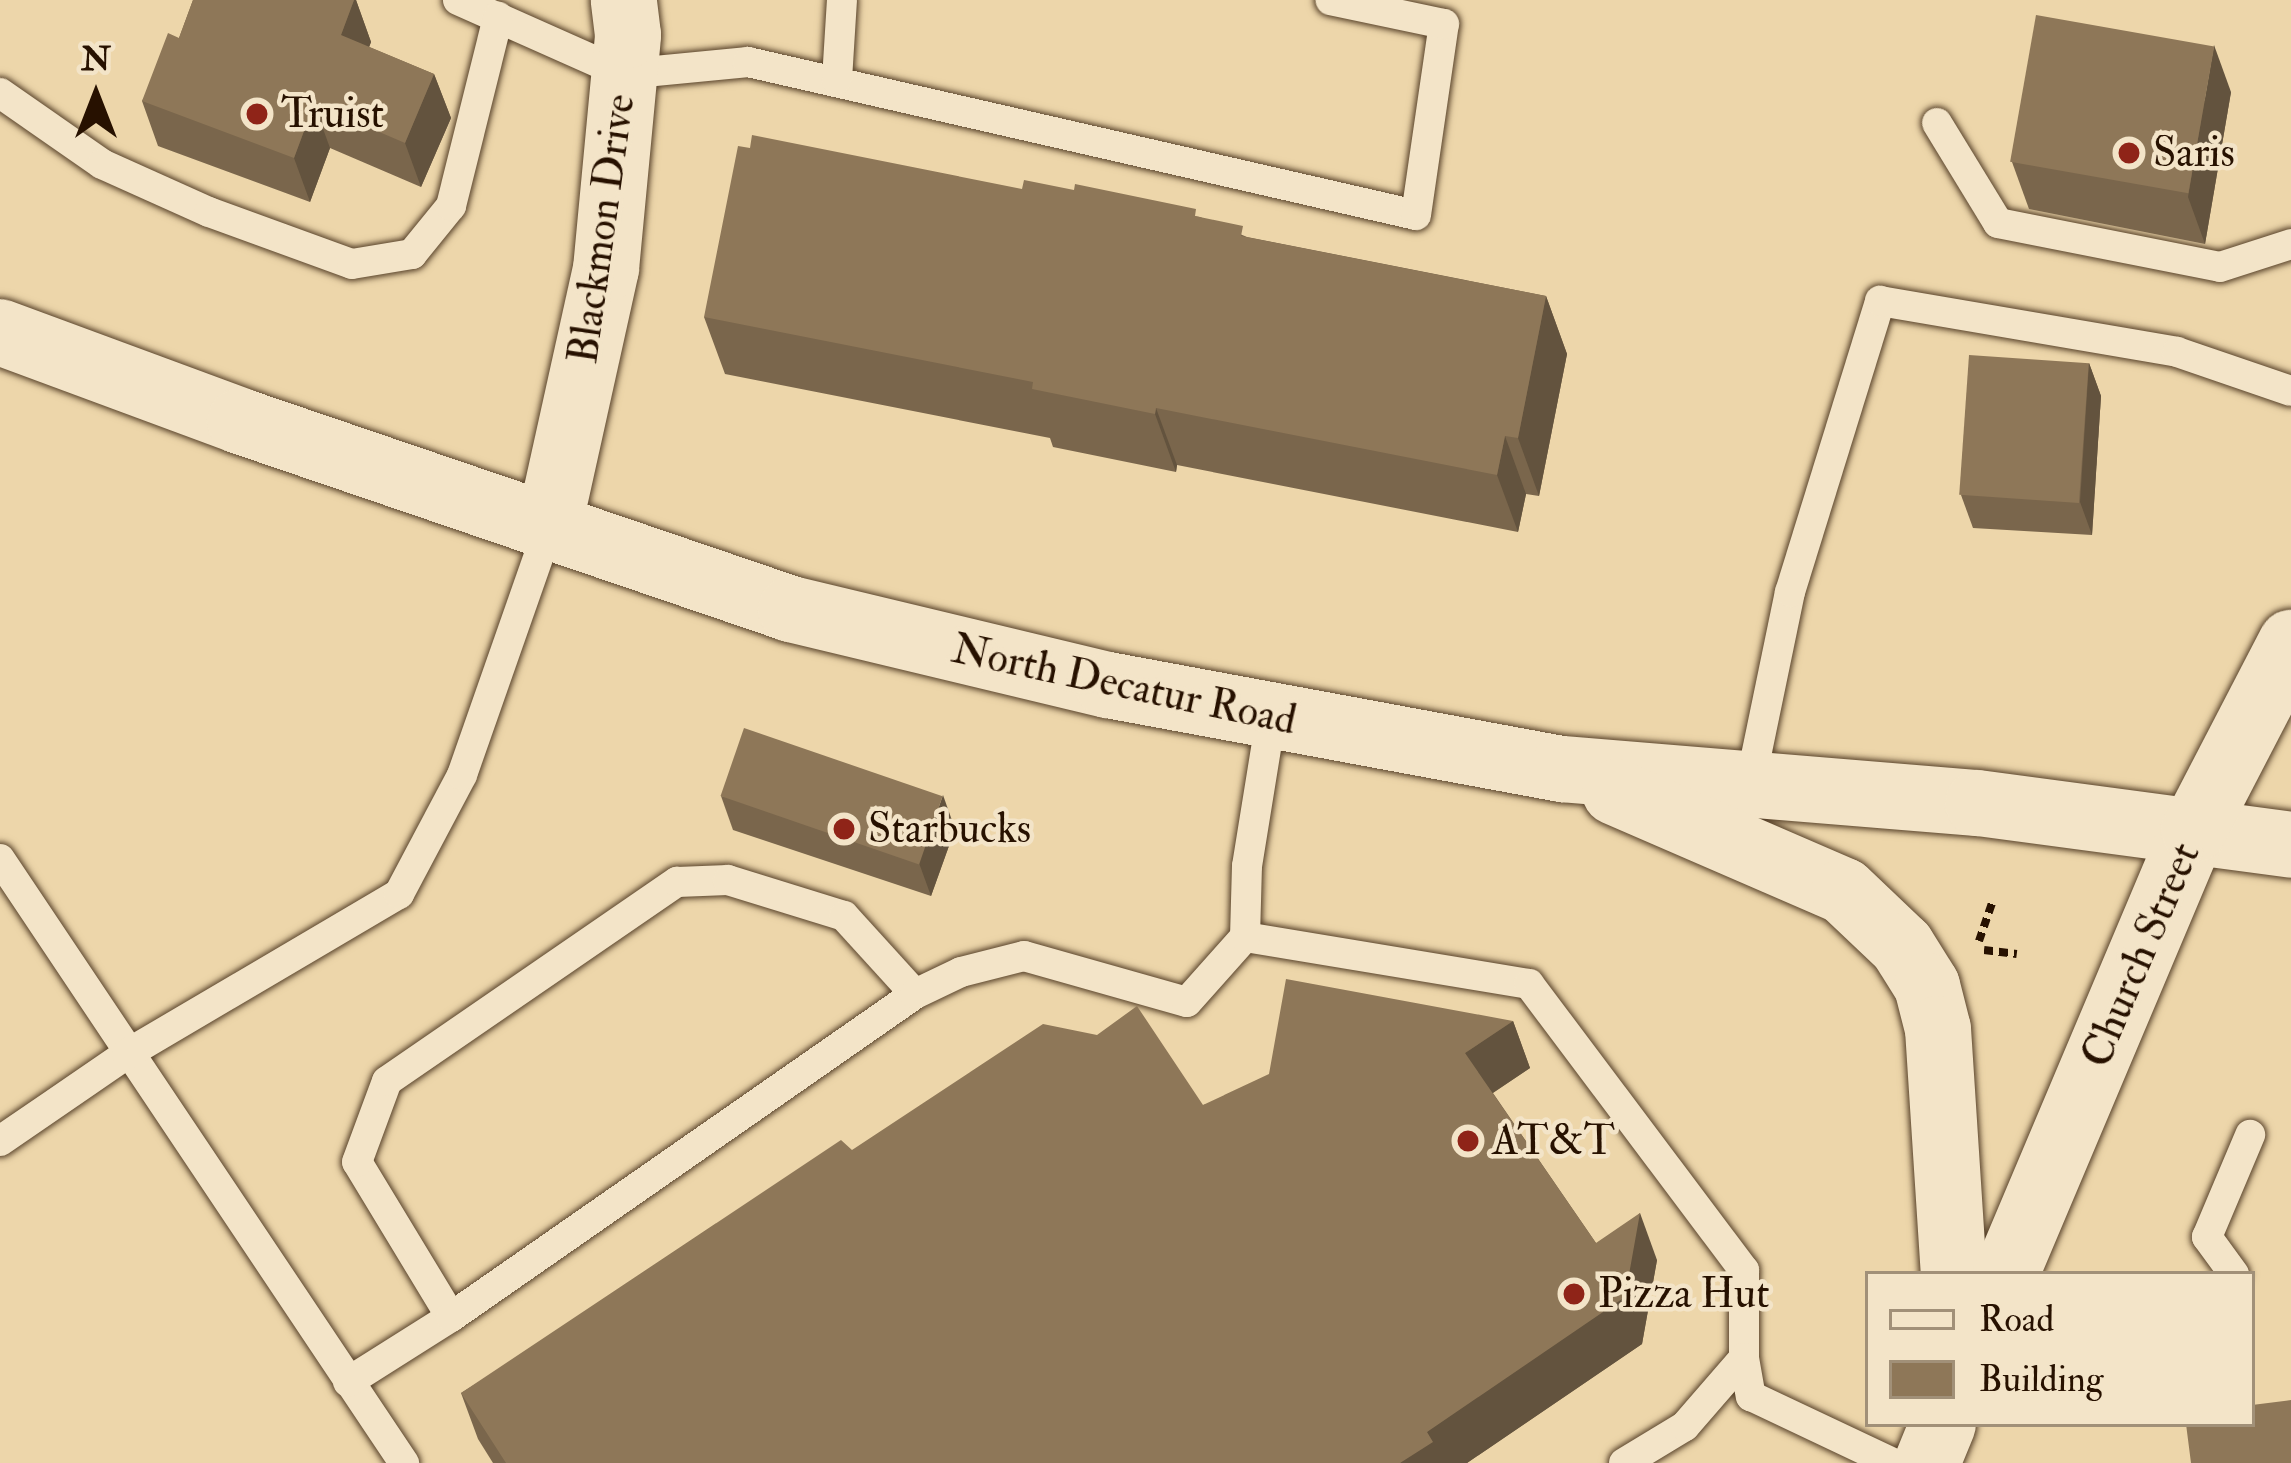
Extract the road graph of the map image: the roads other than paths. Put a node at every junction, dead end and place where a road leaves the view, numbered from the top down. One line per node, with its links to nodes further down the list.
1 (458, 0): 5 (lane)
2 (624, 0): 6 (main road, Blackmon Drive)
3 (842, 0): 7 (lane)
4 (1330, 0): 7 (lane)
5 (498, 17): 6 (lane); 8 (lane)
6 (624, 74): 7 (lane); 13 (main road, Blackmon Drive)
7 (837, 79)
8 (0, 93)
9 (1936, 123): 10 (lane)
10 (2291, 244)
11 (0, 332): 13 (main road, North Decatur Road)
12 (2291, 392): 17 (lane)
13 (549, 526): 15 (main road, North Decatur Road); 23 (lane)
14 (2291, 643): 18 (main road, Church Street)
15 (1271, 718): 16 (main road, North Decatur Road); 21 (lane)
16 (1562, 770): 17 (main road, North Decatur Road); 26 (main road)
17 (1750, 785): 18 (main road, North Decatur Road)
18 (2194, 830): 19 (main road, North Decatur Road); 27 (main road, Church Street)
19 (2291, 845)
20 (0, 859): 23 (lane)
21 (1245, 937): 22 (lane); 30 (lane)
22 (915, 994): 29 (lane); 29 (lane)
23 (127, 1054): 25 (lane); 31 (lane)
24 (2250, 1135): 28 (lane)
25 (0, 1141)
26 (1954, 1271)
27 (2007, 1271)
28 (2232, 1271)
29 (452, 1317): 31 (lane)
30 (1744, 1358): 34 (lane); 35 (lane)
31 (348, 1382): 33 (lane)
32 (1942, 1427): 36 (main road)
33 (404, 1463)
34 (1624, 1463)
35 (1893, 1463)
36 (1927, 1463)

